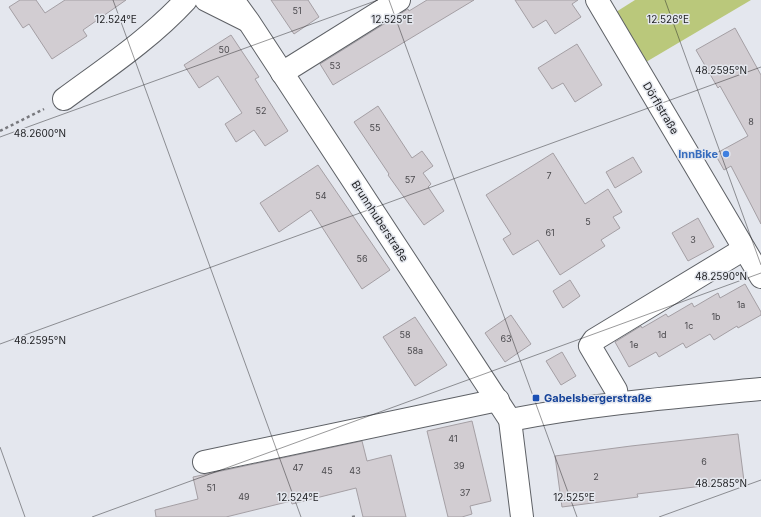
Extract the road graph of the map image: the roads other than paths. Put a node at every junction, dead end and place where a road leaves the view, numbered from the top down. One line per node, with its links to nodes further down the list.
1 (186, 0): 8 (street)
2 (206, 0): 6 (street, Brunnhuberstraße)
3 (233, 0): 6 (street, Brunnhuberstraße)
4 (399, 0): 7 (street)
5 (597, 0): 9 (street, Dörflstraße)
6 (249, 22): 7 (street, Brunnhuberstraße)
7 (282, 73): 12 (street, Brunnhuberstraße)
8 (64, 99)
9 (744, 249): 10 (street, Dörflstraße); 13 (street)
10 (761, 277)
11 (761, 389): 13 (street)
12 (498, 400): 14 (street, Brunnhuberstraße); 15 (street)
13 (618, 403): 14 (street)
14 (510, 420): 16 (street)
15 (204, 462)
16 (517, 516)

